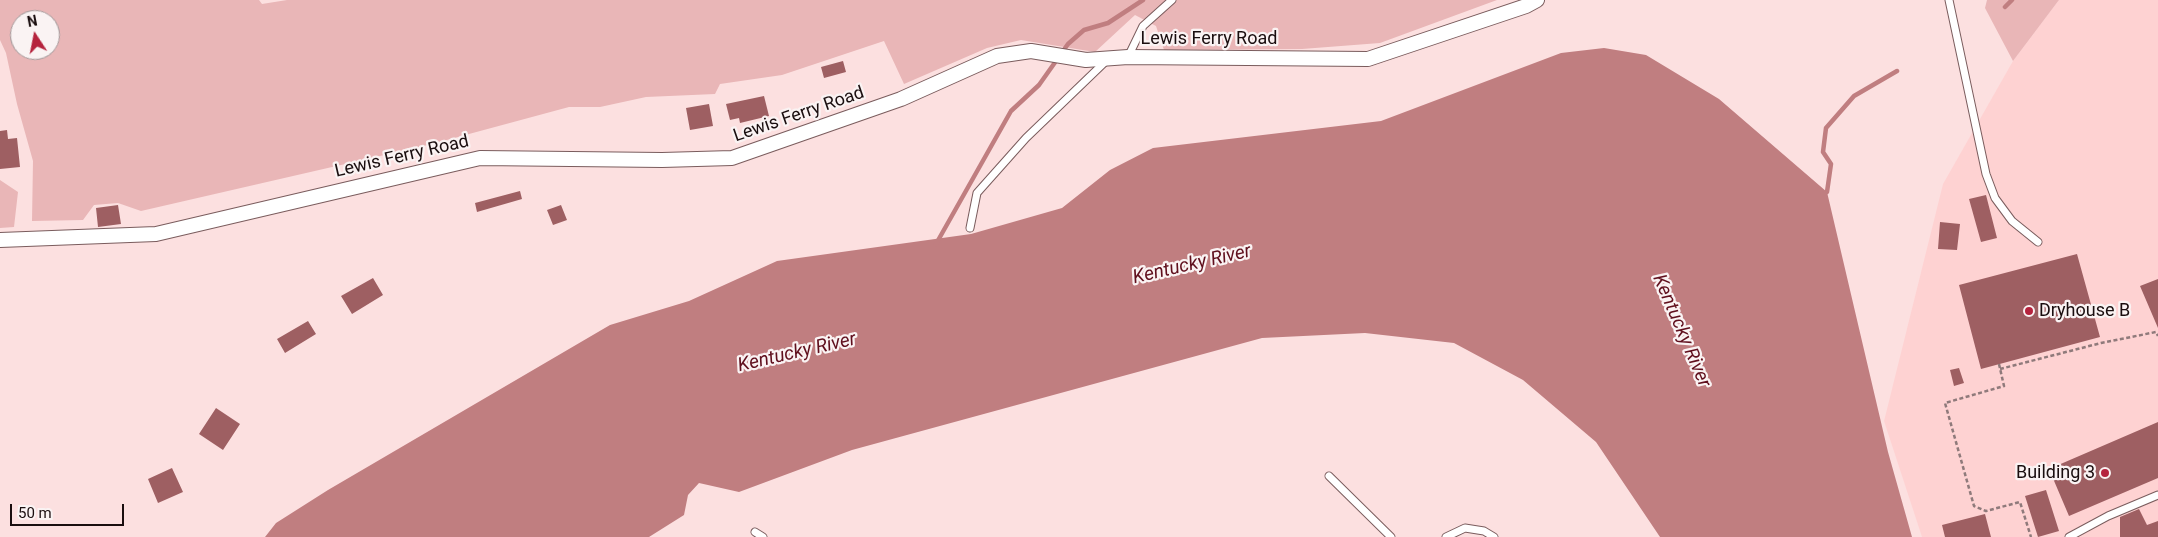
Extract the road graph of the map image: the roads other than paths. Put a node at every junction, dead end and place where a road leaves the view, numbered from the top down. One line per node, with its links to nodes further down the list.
1 (1172, 0): 4 (lane)
2 (1537, 0): 4 (street, Lewis Ferry Road)
3 (1949, 0): 8 (lane)
4 (1128, 58): 5 (street, Lewis Ferry Road)
5 (1108, 59): 6 (lane); 7 (street, Lewis Ferry Road)
6 (970, 228)
7 (0, 240)
8 (2038, 242)
9 (1329, 476): 13 (lane)
10 (2158, 495): 16 (lane)
11 (755, 532): 12 (lane)
12 (763, 537)
13 (1391, 537)
14 (1446, 537): 15 (lane)
15 (1494, 537)
16 (2069, 537)

